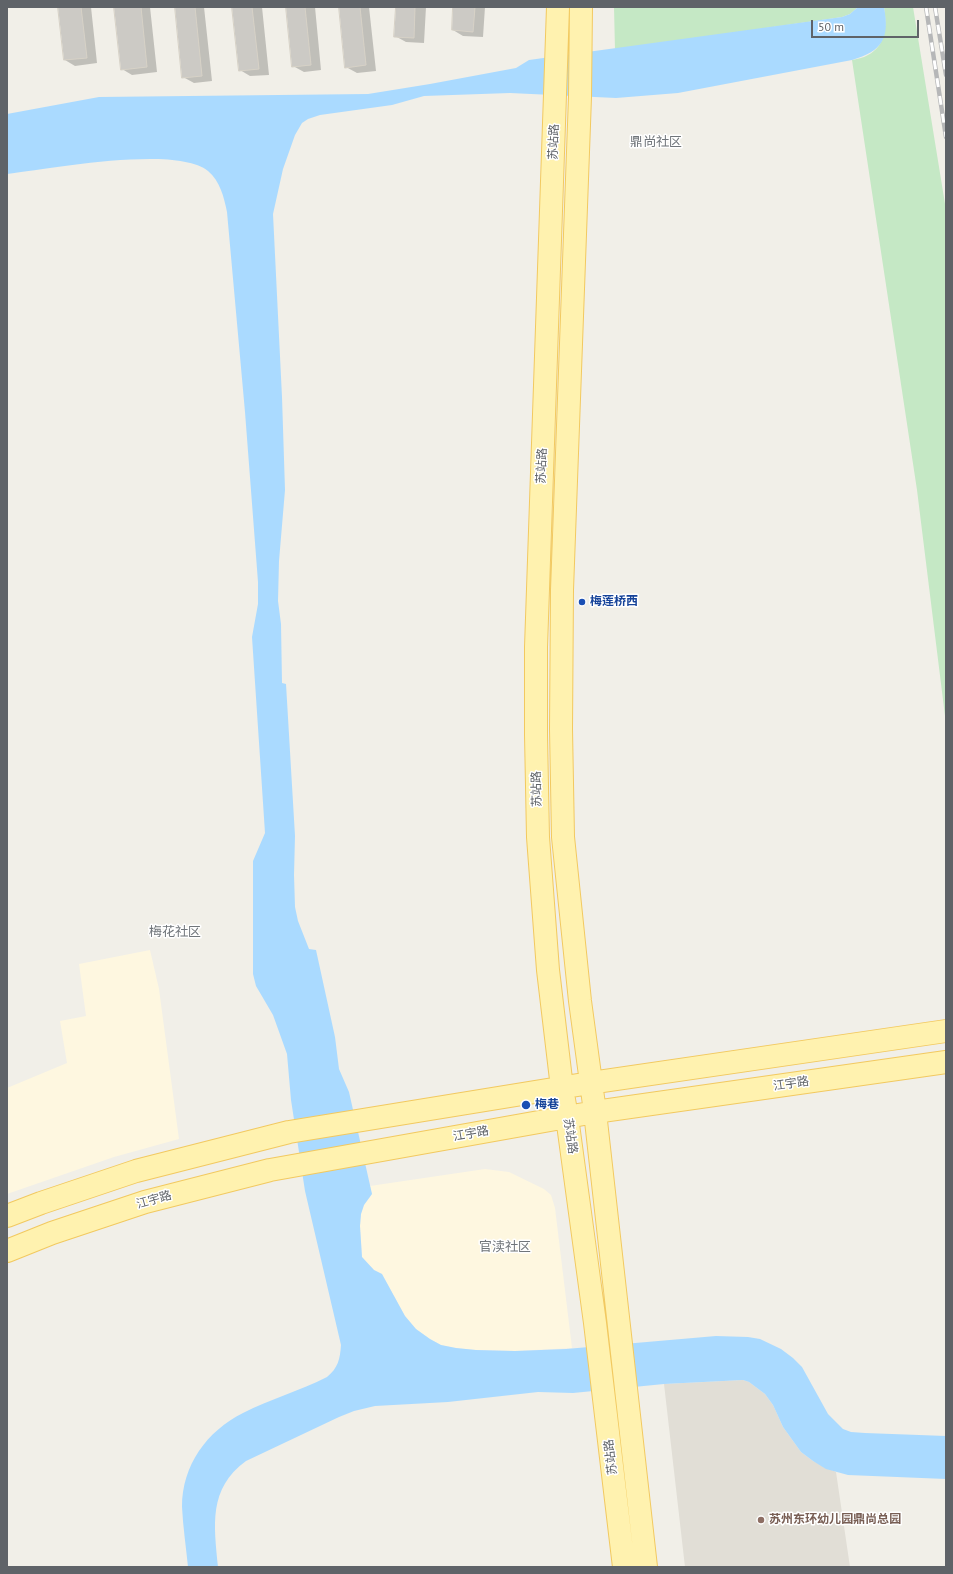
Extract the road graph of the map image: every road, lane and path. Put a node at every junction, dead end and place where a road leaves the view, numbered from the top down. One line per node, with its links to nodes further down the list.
1 (558, 7): 6 (main road, 苏站路)
2 (581, 7): 5 (main road, 苏站路)
3 (946, 1031): 5 (main road)
4 (946, 1062): 7 (main road, 江宇路)
5 (590, 1083): 6 (main road); 7 (main road, 苏站路)
6 (562, 1088): 8 (main road, 苏站路); 9 (main road)
7 (595, 1112): 8 (main road, 江宇路); 12 (main road, 苏站路)
8 (567, 1117): 10 (main road, 江宇路); 11 (main road, 苏站路)
9 (7, 1216)
10 (7, 1252)
11 (624, 1567)
12 (646, 1567)

